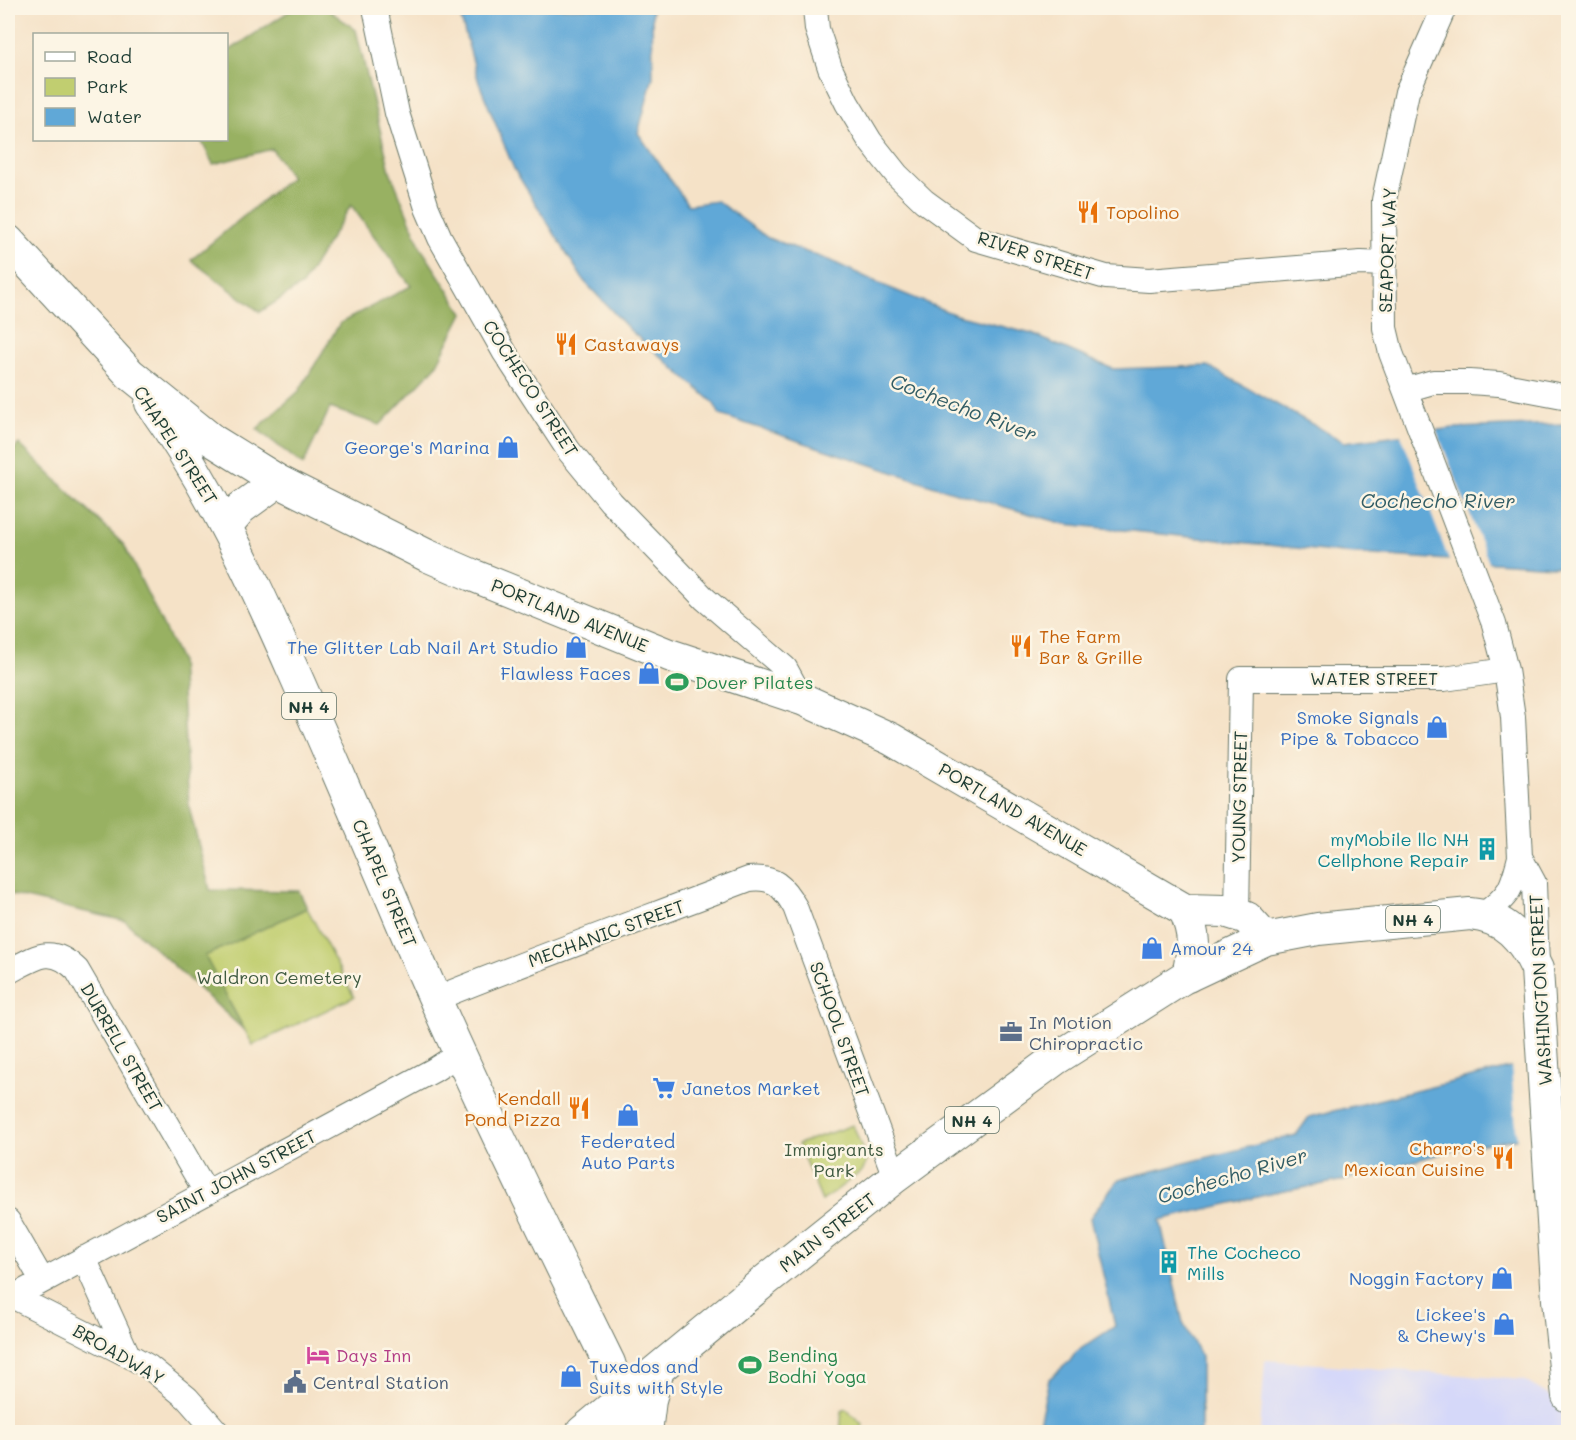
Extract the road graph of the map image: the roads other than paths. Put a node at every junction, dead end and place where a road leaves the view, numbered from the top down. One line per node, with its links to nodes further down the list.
1 (375, 8): 13 (street, COCHECO STREET)
2 (815, 8): 5 (street, RIVER STREET)
3 (1444, 8): 5 (street, SEAPORT WAY)
4 (8, 241): 6 (main road, PORTLAND AVENUE / NH 4)
5 (1384, 264): 7 (street, SEAPORT WAY)
6 (130, 374): 9 (main road, PORTLAND AVENUE); 10 (main road, CHAPEL STREET / NH 4)
7 (1405, 390): 8 (street); 11 (street, WASHINGTON STREET)
8 (1569, 397)
9 (278, 481): 10 (main road); 13 (main road, PORTLAND AVENUE)
10 (226, 526): 23 (main road, CHAPEL STREET / NH 4)
11 (1506, 670): 12 (street, WATER STREET); 14 (street, WASHINGTON STREET)
12 (1241, 678): 17 (street, YOUNG STREET)
13 (802, 699): 16 (main road, PORTLAND AVENUE)
14 (1520, 857): 18 (street); 20 (street, WASHINGTON STREET)
15 (777, 884): 23 (street, MECHANIC STREET); 25 (street, SCHOOL STREET)
16 (1185, 910): 17 (main road, PORTLAND AVENUE); 22 (main road)
17 (1237, 915): 19 (main road, PORTLAND AVENUE)
18 (1483, 915): 19 (main road, MAIN STREET / NH 4); 20 (main road, MAIN STREET / NH 4)
19 (1266, 939): 22 (main road, MAIN STREET / NH 4)
20 (1537, 969): 33 (main road, WASHINGTON STREET / NH 4)
21 (8, 972): 26 (street, DURRELL STREET)
22 (1188, 976): 25 (main road, MAIN STREET / NH 4)
23 (435, 999): 24 (main road, CHAPEL STREET / NH 4)
24 (459, 1054): 26 (street, SAINT JOHN STREET); 34 (main road, CHAPEL STREET)
25 (895, 1177): 32 (main road, MAIN STREET / NH 4)
26 (206, 1192): 28 (street, SAINT JOHN STREET)
27 (8, 1221): 29 (street)
28 (84, 1258): 29 (street, SAINT JOHN STREET); 31 (street)
29 (42, 1280): 30 (street, SAINT JOHN STREET)
30 (10, 1296): 31 (street, BROADWAY)
31 (128, 1355): 35 (street, BROADWAY)
32 (658, 1370): 34 (main road, MAIN STREET / NH 4); 38 (main road)
33 (1569, 1396)
34 (621, 1402): 36 (main road, MAIN STREET); 37 (main road)
35 (217, 1432)
36 (582, 1432)
37 (619, 1432)
38 (646, 1432)

